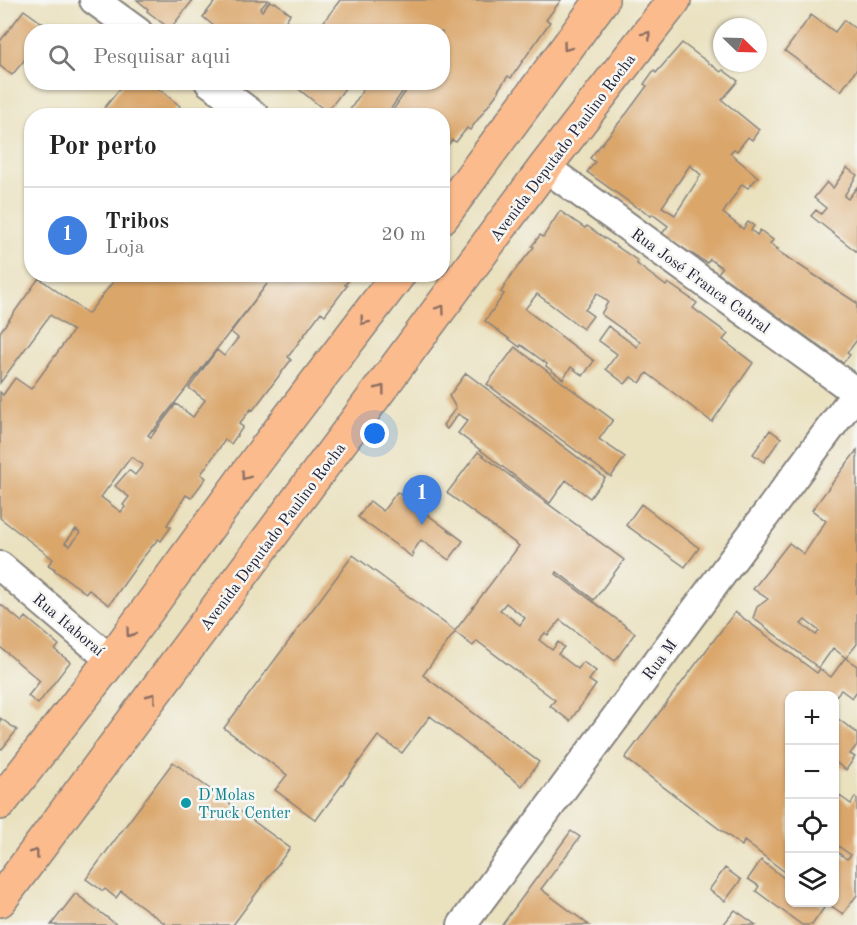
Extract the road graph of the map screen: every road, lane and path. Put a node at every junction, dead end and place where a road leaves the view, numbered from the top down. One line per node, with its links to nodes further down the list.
1 (94, 0): 4 (street)
2 (602, 0): 8 (main road, one-way to 8)
3 (674, 0): 7 (main road, Avenida Deputado Paulino Rocha, one-way to 3)
4 (127, 24)
5 (220, 90): 6 (street)
6 (244, 108)
7 (545, 167): 10 (street, Rua José Franca Cabral); 14 (main road, Avenida Deputado Paulino Rocha, one-way to 7)
8 (450, 206)
9 (393, 282): 12 (main road, one-way to 12)
10 (857, 393): 15 (street, Rua M)
11 (0, 566): 12 (street, Rua Itaboraí)
12 (111, 660): 13 (main road)
13 (0, 803)
14 (0, 900)
15 (462, 925)

